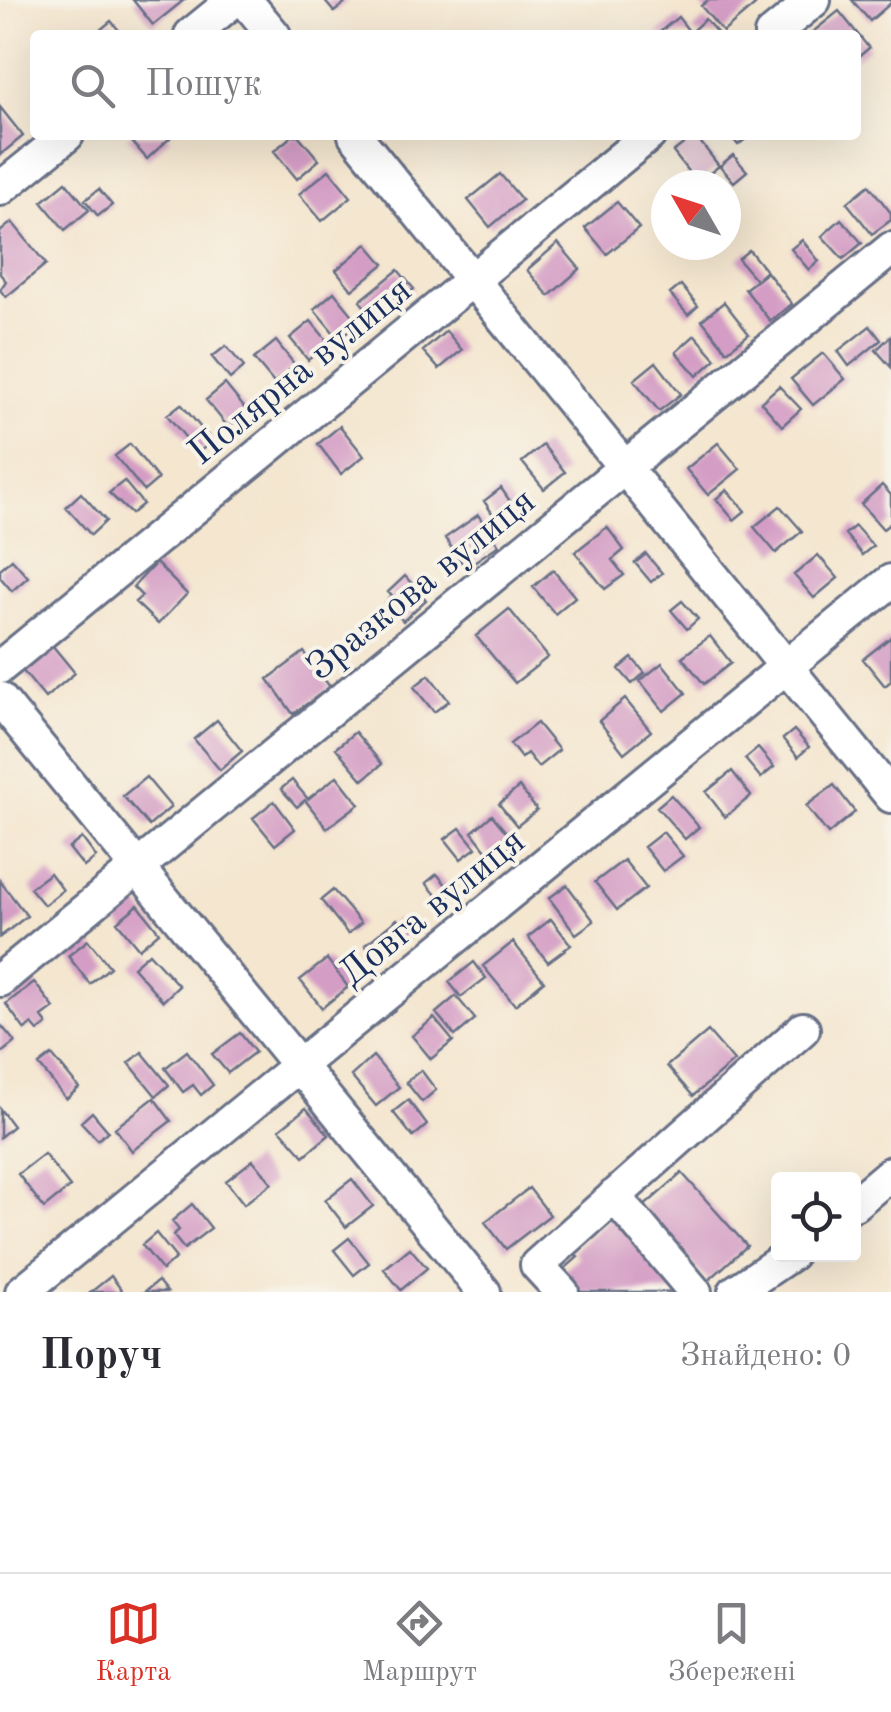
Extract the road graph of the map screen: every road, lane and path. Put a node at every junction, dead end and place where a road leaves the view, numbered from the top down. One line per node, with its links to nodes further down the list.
1 (234, 0): 4 (street)
2 (245, 0): 5 (street)
3 (814, 0): 6 (street)
4 (197, 30)
5 (270, 30)
6 (778, 30)
7 (61, 140): 10 (street)
8 (359, 140): 12 (street)
9 (643, 140): 12 (street, Полярна вулиця)
10 (0, 189)
11 (891, 249): 13 (street, Зразкова вулиця)
12 (473, 280): 13 (street); 16 (street, Полярна вулиця)
13 (626, 467): 15 (street); 19 (street, Зразкова вулиця)
14 (891, 582): 15 (street, Довга вулиця)
15 (788, 666): 18 (street); 22 (street, Довга вулиця)
16 (0, 667)
17 (0, 699): 19 (street)
18 (891, 796)
19 (137, 867): 20 (street, Зразкова вулиця); 22 (street)
20 (0, 980)
21 (803, 1029): 24 (street)
22 (299, 1066): 27 (street, Довга вулиця); 28 (street)
23 (891, 1174): 25 (street)
24 (614, 1196): 29 (street); 30 (street)
25 (861, 1198)
26 (778, 1262): 31 (street)
27 (22, 1292)
28 (484, 1292)
29 (562, 1292)
30 (694, 1292)
31 (735, 1292)

